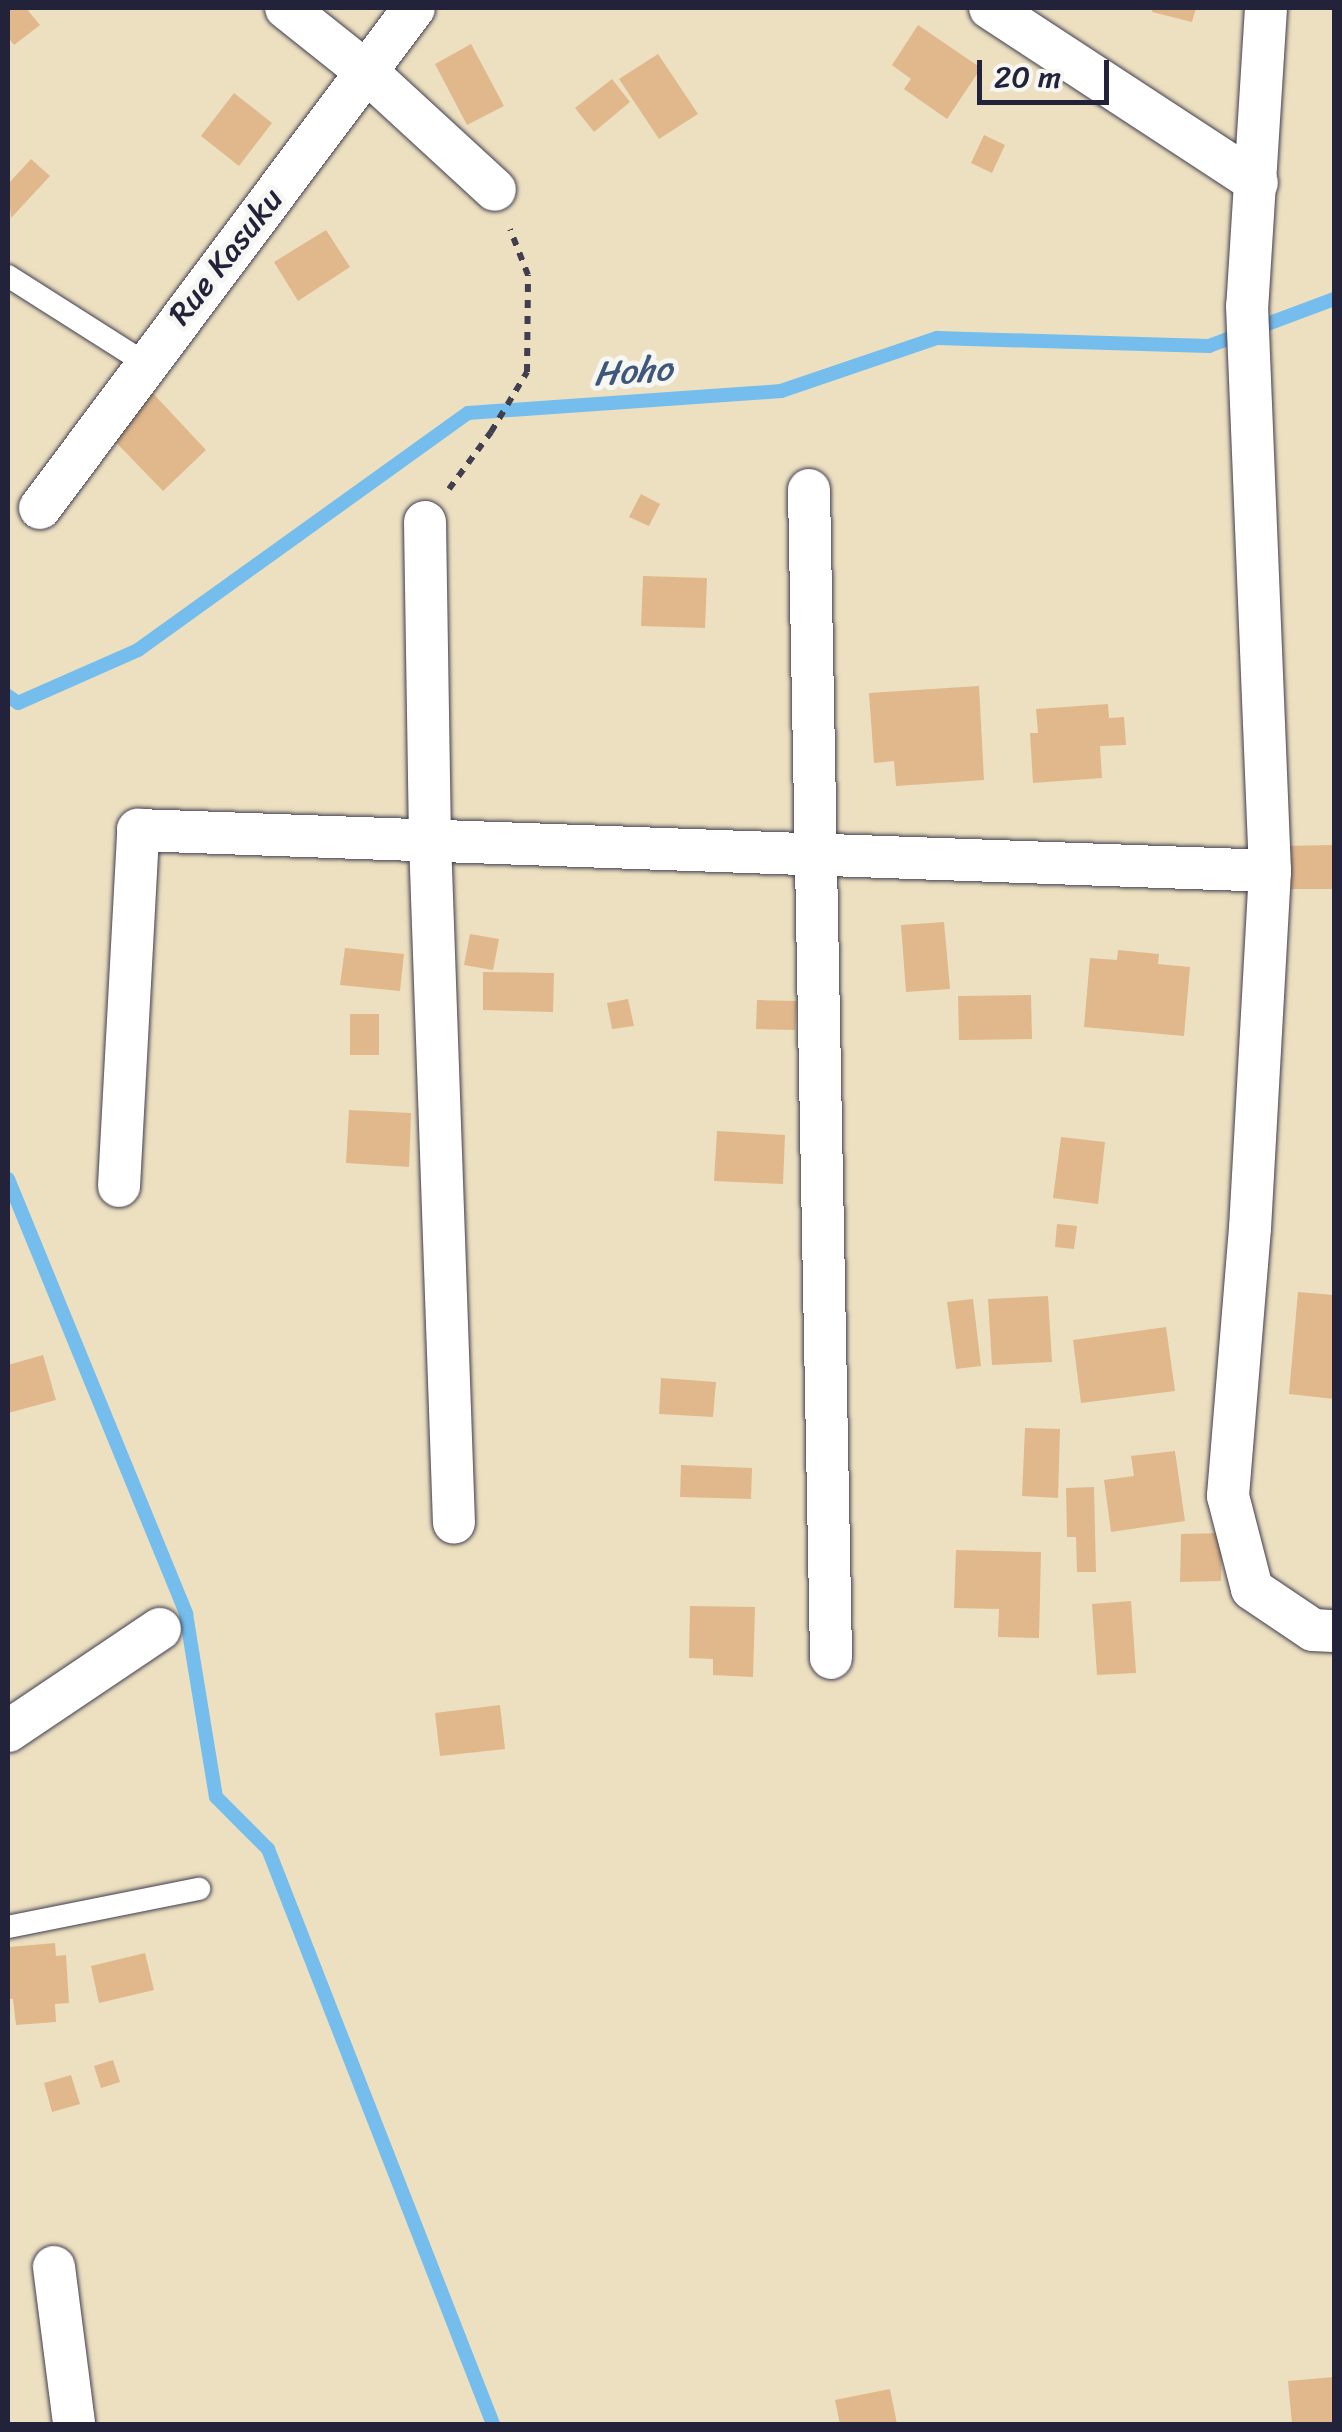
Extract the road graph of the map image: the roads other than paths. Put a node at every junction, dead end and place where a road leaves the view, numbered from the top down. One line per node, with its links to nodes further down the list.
1 (286, 8): 5 (street)
2 (414, 8): 5 (street, Rue Kasuku)
3 (990, 8): 6 (street)
4 (1266, 8): 6 (street)
5 (368, 74): 7 (street); 9 (street, Rue Kasuku)
6 (1256, 183): 15 (street)
7 (495, 190)
8 (8, 276): 9 (lane)
9 (145, 362): 11 (street, Rue Kasuku)
10 (809, 490): 14 (street)
11 (40, 508)
12 (425, 522): 13 (street)
13 (430, 840): 14 (street); 16 (street); 17 (street)
14 (818, 854): 15 (street); 20 (street)
15 (1270, 871): 19 (street)
16 (118, 1186)
17 (454, 1523)
18 (160, 1629): 21 (street)
19 (1334, 1631)
20 (830, 1658)
21 (8, 1731)
22 (199, 1889): 23 (lane)
23 (8, 1927)
24 (54, 2267): 25 (street)
25 (74, 2424)

